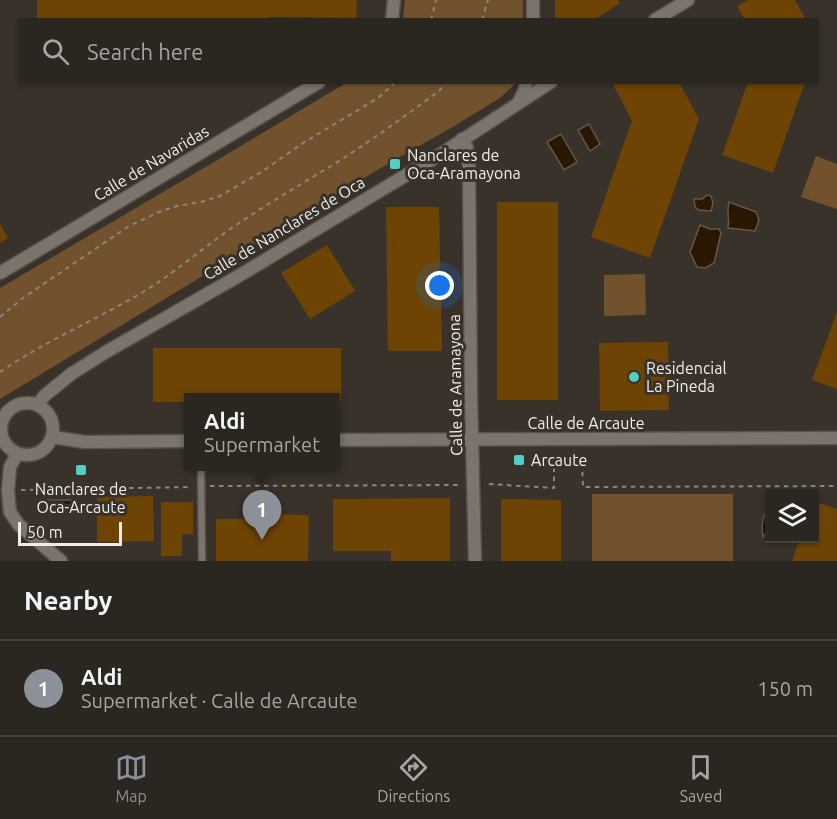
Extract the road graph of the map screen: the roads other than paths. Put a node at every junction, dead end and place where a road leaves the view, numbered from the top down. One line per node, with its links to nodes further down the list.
1 (394, 0): 4 (street)
2 (533, 0): 5 (street)
3 (688, 0): 6 (street)
4 (392, 18)
5 (533, 18)
6 (658, 18)
7 (316, 84): 12 (street, Calle de Navaridas)
8 (526, 84): 10 (street)
9 (548, 84): 10 (street, Calle de Nanclares de Oca)
10 (518, 103): 11 (street, Calle de Nanclares de Oca)
11 (462, 139): 13 (street, Calle de Nanclares de Oca); 18 (street, Calle de Aramayona)
12 (0, 273)
13 (38, 405): 14 (street); 15 (street)
14 (1, 423): 20 (street)
15 (52, 437): 19 (street); 20 (street)
16 (837, 438): 18 (street, Calle de Arcaute)
17 (340, 440): 18 (street, Calle de Arcaute)
18 (472, 440): 24 (street, Calle de Aramayona)
19 (184, 441)
20 (8, 450): 22 (street)
21 (201, 471): 23 (lane)
22 (61, 561)
23 (202, 561)
24 (475, 561)

